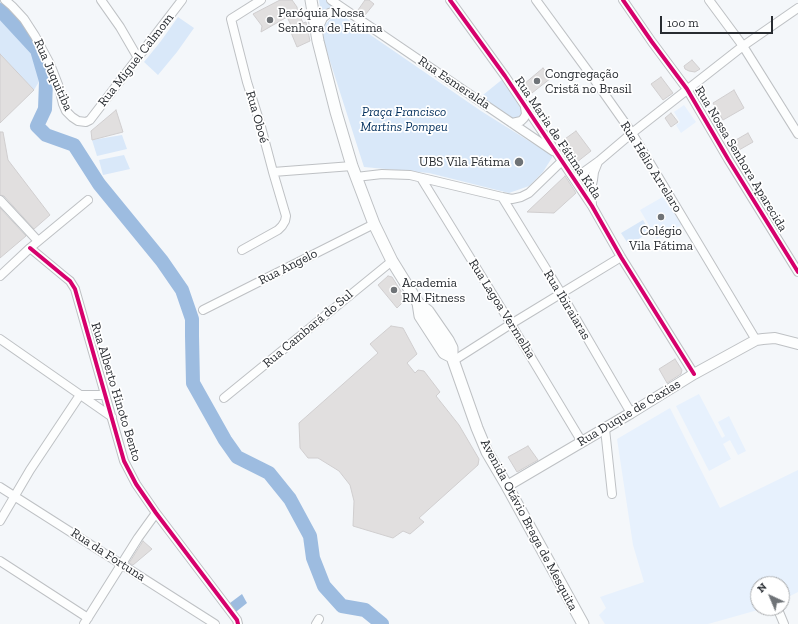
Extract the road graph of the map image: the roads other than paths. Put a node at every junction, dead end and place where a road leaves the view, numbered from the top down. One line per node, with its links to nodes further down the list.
1 (5, 0): 19 (street, Rua Juquitiba)
2 (101, 0): 16 (street)
3 (182, 0): 16 (street, Rua Miguel Calmom)
4 (261, 0): 26 (street, Rua Oboé)
5 (311, 0): 14 (main road, Avenida Otávio Braga de Mesquita)
6 (450, 0): 18 (street, Rua Maria de Fátima Kida)
7 (536, 0): 21 (street, Rua Hélio Arrelaro)
8 (623, 0): 17 (street, Rua Nossa Senhora Aparecida)
9 (709, 0): 15 (street)
10 (795, 0): 12 (street)
11 (333, 1): 13 (street, Rua Esmeralda)
12 (798, 6): 15 (street)
13 (349, 12): 14 (street); 20 (street, Rua Esmeralda)
14 (317, 32): 25 (main road, Avenida Otávio Braga de Mesquita)
15 (743, 46): 17 (street); 22 (street)
16 (138, 58): 19 (street, Rua Miguel Calmom)
17 (687, 89): 21 (street); 40 (street, Rua Nossa Senhora Aparecida)
18 (525, 107): 20 (street); 23 (street, Rua Maria de Fátima Kida)
19 (90, 120)
20 (512, 123): 23 (street, Rua Esmeralda)
21 (632, 133): 24 (street); 46 (street, Rua Hélio Arrelaro)
22 (798, 134)
23 (560, 158): 29 (street, Rua Maria de Fátima Kida); 30 (street)
24 (599, 161): 29 (street); 33 (street, Rua Maria de Fátima Kida)
25 (352, 166): 26 (street); 27 (main road, Avenida Otávio Braga de Mesquita)
26 (273, 172): 37 (street)
27 (356, 177): 28 (street); 34 (main road, Avenida Otávio Braga de Mesquita)
28 (421, 178): 30 (street); 44 (street, Rua Lagoa Vermelha)
29 (574, 179): 33 (street, Rua Maria de Fátima Kida)
30 (502, 197): 42 (street, Rua Ibiraiaras)
31 (0, 200): 35 (street)
32 (88, 200): 35 (street)
33 (592, 206): 38 (street, Rua Maria de Fátima Kida)
34 (374, 224): 39 (main road, Avenida Otávio Braga de Mesquita); 43 (street, Rua Angelo)
35 (38, 241): 36 (street)
36 (30, 248): 41 (street); 50 (street, Rua Alberto Hinoto Bento)
37 (242, 250)
38 (621, 257): 42 (street); 49 (street, Rua Maria de Fátima Kida)
39 (392, 260): 48 (main road, Avenida Otávio Braga de Mesquita); 52 (street, Rua Cambará do Sul)
40 (798, 272)
41 (0, 276)
42 (561, 293): 44 (street); 53 (street, Rua Ibiraiaras)
43 (203, 310)
44 (511, 324): 48 (street); 56 (street, Rua Lagoa Vermelha)
45 (0, 339): 51 (street)
46 (756, 340): 47 (street, Rua Duque de Caxias); 49 (street, Rua Duque de Caxias)
47 (798, 344)
48 (452, 359): 57 (main road, Avenida Otávio Braga de Mesquita)
49 (694, 374): 53 (street, Rua Duque de Caxias)
50 (105, 394): 51 (street); 54 (street, Rua Alberto Hinoto Bento)
51 (80, 395): 54 (street); 60 (street)
52 (224, 398)
53 (632, 413): 55 (street, Rua Duque de Caxias)
54 (112, 417): 61 (street, Rua Alberto Hinoto Bento)
55 (605, 429): 56 (street, Rua Duque de Caxias); 59 (street)
56 (582, 442): 57 (street, Rua Duque de Caxias)
57 (507, 486): 68 (main road, Avenida Otávio Braga de Mesquita)
58 (0, 487): 60 (street, Rua da Fortuna)
59 (612, 494)
60 (15, 496): 62 (street); 64 (street, Rua da Fortuna)
61 (156, 513): 64 (street); 67 (street, Rua Alberto Hinoto Bento)
62 (0, 521)
63 (0, 561): 65 (street)
64 (121, 564): 65 (street); 66 (street, Rua da Fortuna)
65 (86, 621)
66 (215, 624)
67 (238, 624)
68 (583, 624)

